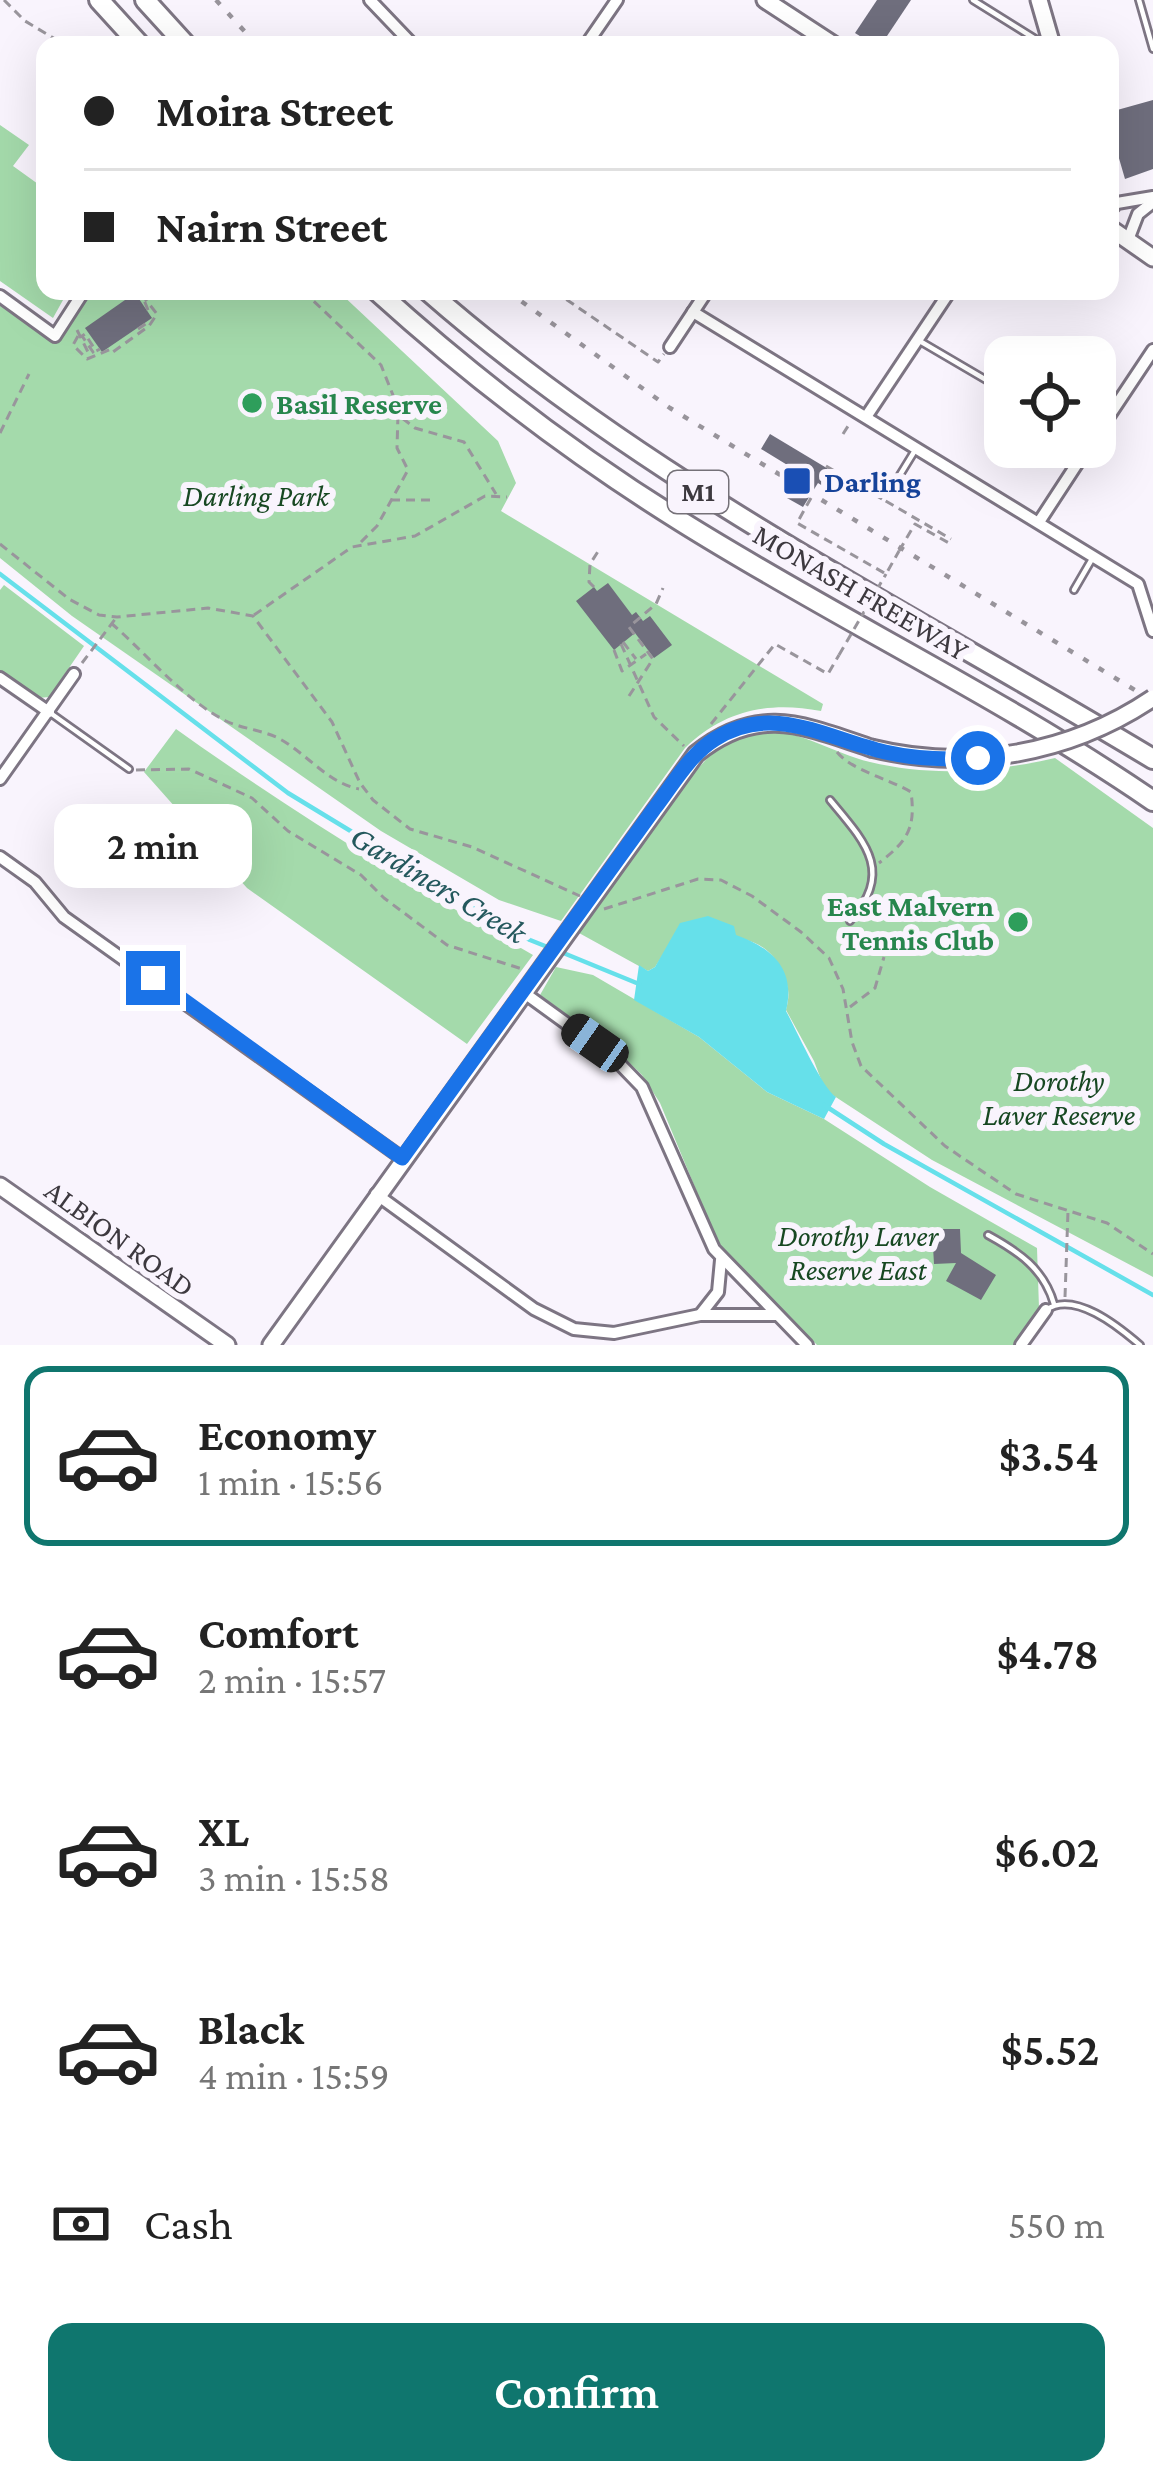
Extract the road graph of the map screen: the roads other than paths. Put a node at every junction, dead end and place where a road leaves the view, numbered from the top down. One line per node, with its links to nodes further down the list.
1 (99, 0): 9 (highway)
2 (145, 0): 10 (highway)
3 (370, 0): 11 (street)
4 (616, 0): 12 (street)
5 (765, 0): 13 (main road)
6 (974, 0): 14 (lane)
7 (1039, 0): 15 (main road)
8 (1139, 0): 16 (lane)
9 (132, 36)
10 (178, 36)
11 (404, 36)
12 (592, 36)
13 (820, 36)
14 (1033, 36)
15 (1046, 36)
16 (1153, 49)
17 (1153, 199): 18 (street); 20 (street)
18 (1119, 203)
19 (1119, 234): 20 (main road)
20 (1128, 240): 21 (main road)
21 (1153, 258)
22 (0, 296): 23 (street)
23 (78, 300)
24 (388, 300): 50 (highway, MONASH FREEWAY / M1)
25 (439, 300): 46 (highway, MONASH FREEWAY / M1)
26 (701, 300): 28 (street)
27 (944, 300): 29 (street)
28 (693, 312): 30 (street); 34 (street)
29 (918, 340): 32 (lane); 34 (street)
30 (670, 347)
31 (1153, 350): 33 (street)
32 (984, 379)
33 (1116, 405)
34 (866, 417): 35 (street)
35 (916, 447): 37 (lane); 38 (street)
36 (1074, 468): 38 (street)
37 (895, 483)
38 (1039, 522): 39 (street)
39 (1094, 556): 40 (lane); 41 (street)
40 (1074, 590)
41 (1153, 631)
42 (78, 669): 45 (street)
43 (0, 678): 45 (street)
44 (1153, 698): 53 (main road, bridge)
45 (49, 712): 47 (lane); 48 (street)
46 (1153, 758)
47 (129, 769)
48 (0, 779)
49 (830, 800): 52 (lane)
50 (1153, 802)
51 (0, 857): 54 (street)
52 (850, 921)
53 (523, 992): 54 (main road); 58 (street)
54 (402, 1158): 56 (main road)
55 (0, 1186): 62 (main road, ALBION ROAD)
56 (376, 1194): 60 (street); 63 (main road)
57 (988, 1235): 59 (lane)
58 (721, 1258): 60 (street); 61 (street)
59 (1050, 1307): 65 (street); 66 (lane)
60 (700, 1315): 61 (street)
61 (777, 1316): 64 (street)
62 (218, 1342)
63 (271, 1342)
64 (807, 1345)
65 (1021, 1345)
66 (1140, 1345)

